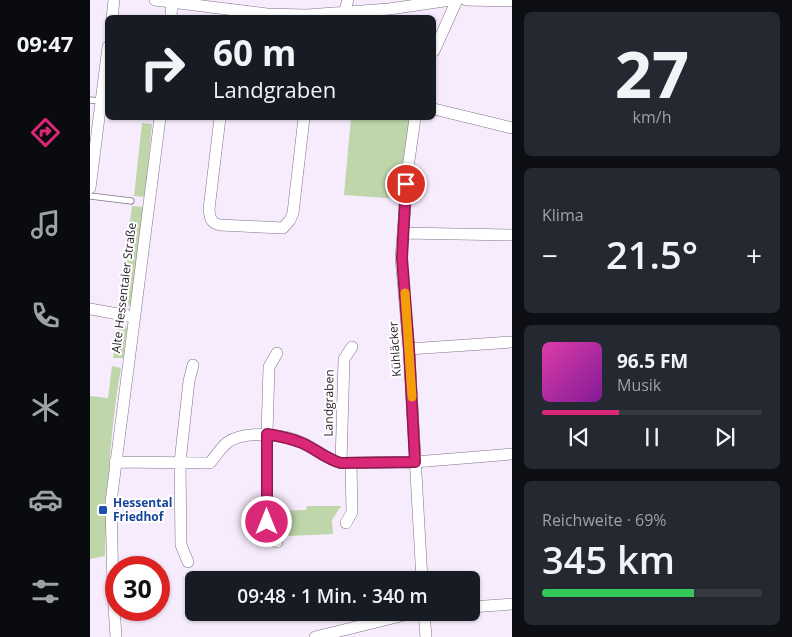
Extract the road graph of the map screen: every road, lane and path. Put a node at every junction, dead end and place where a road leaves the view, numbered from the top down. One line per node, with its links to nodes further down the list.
1 (114, 0): 11 (street)
2 (155, 0): 7 (street)
3 (348, 0): 9 (street)
4 (451, 0): 9 (street)
5 (457, 0): 13 (street)
6 (466, 0): 8 (street)
7 (172, 1): 10 (street); 12 (street)
8 (512, 1)
9 (344, 13): 10 (street)
10 (235, 14)
11 (112, 15)
12 (171, 15)
13 (436, 47)
14 (105, 67): 15 (street)
15 (99, 107): 22 (street)
16 (436, 109): 21 (street)
17 (160, 120): 28 (street, Alte Hessentaler Straße)
18 (220, 120): 19 (street)
19 (304, 120)
20 (414, 120): 25 (street, Kühläcker)
21 (512, 128)
22 (90, 188)
23 (90, 196): 24 (lane)
24 (131, 201)
25 (402, 233): 26 (street); 31 (street, Kühläcker)
26 (512, 235)
27 (90, 309): 28 (street)
28 (134, 317): 36 (street, Alte Hessentaler Straße)
29 (512, 342): 31 (street)
30 (352, 347): 39 (street, Landgraben)
31 (409, 349): 38 (street, Kühläcker)
32 (277, 353): 34 (street)
33 (193, 365): 37 (street)
34 (267, 434): 37 (street, Landgraben); 39 (street, Landgraben); 41 (street)
35 (512, 454): 38 (street, Landgraben)
36 (115, 462): 37 (street, Landgraben); 48 (street, Alte Hessentaler Straße)
37 (180, 462): 42 (street)
38 (415, 462): 39 (street, Landgraben); 43 (street, Kühläcker)
39 (346, 463): 40 (street, Landgraben)
40 (346, 524)
41 (277, 542)
42 (188, 562)
43 (421, 571)
44 (512, 604): 45 (street)
45 (480, 606)
46 (380, 621): 49 (street)
47 (425, 621): 50 (street)
48 (116, 637)
49 (315, 637)
50 (426, 637)

